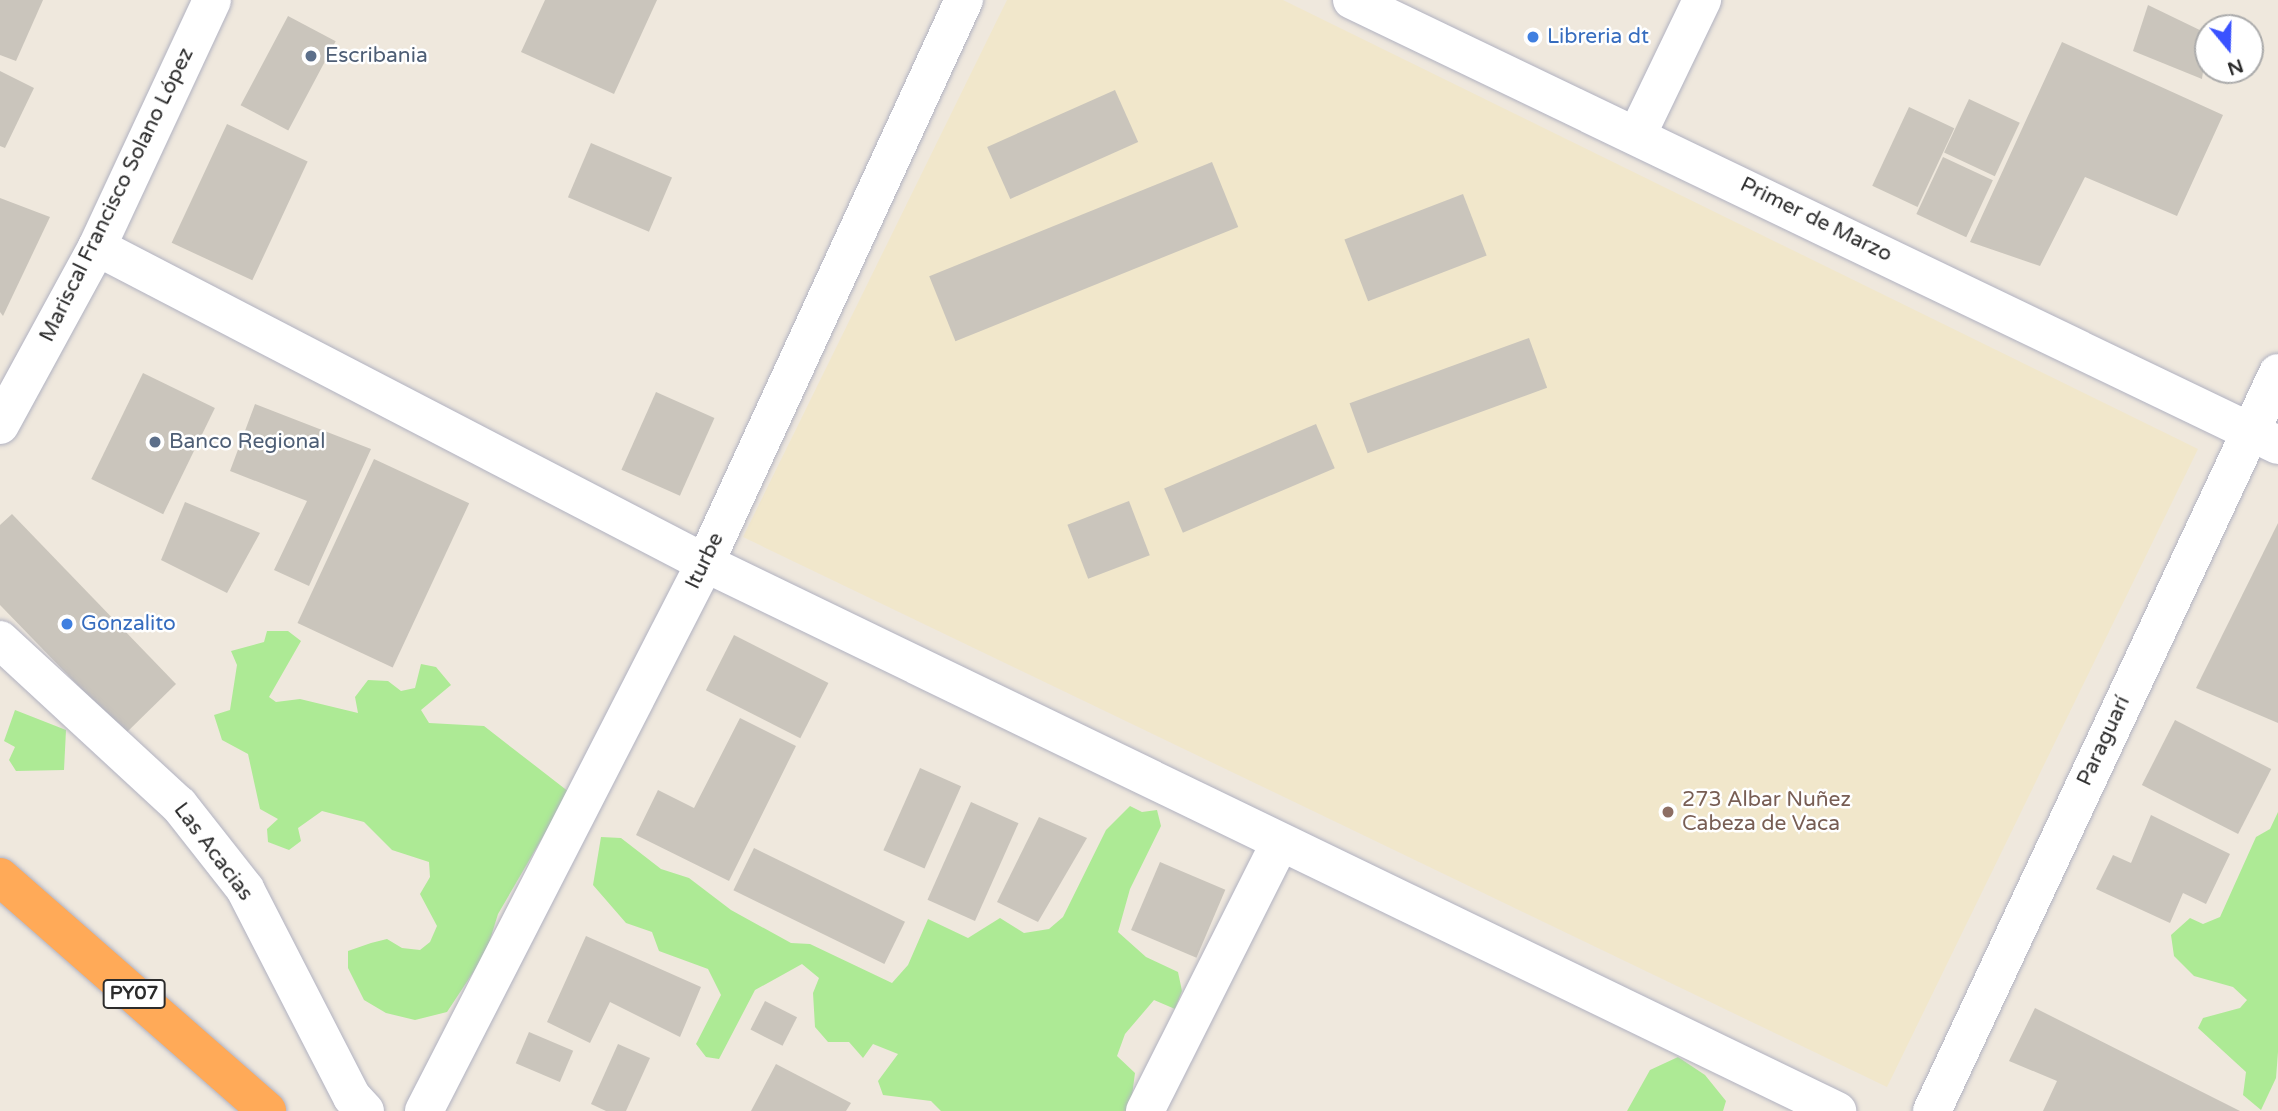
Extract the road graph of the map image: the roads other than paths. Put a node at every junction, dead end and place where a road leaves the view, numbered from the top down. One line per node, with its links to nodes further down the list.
1 (212, 0): 6 (street, Mariscal Francisco Solano López)
2 (964, 0): 10 (street, Iturbe)
3 (1352, 0): 5 (street, Primer de Marzo)
4 (1702, 0): 5 (street)
5 (1638, 133): 9 (street, Primer de Marzo)
6 (97, 247): 8 (street, Mariscal Francisco Solano López); 10 (street)
7 (2278, 373): 9 (street, Paraguarí)
8 (0, 425)
9 (2263, 438): 19 (street, Paraguarí)
10 (705, 563): 12 (street); 16 (street, Iturbe)
11 (0, 640): 15 (street, Las Acacias)
12 (1280, 843): 17 (street); 18 (street)
13 (0, 877): 14 (highway, PY07)
14 (267, 1111)
15 (365, 1111)
16 (424, 1111)
17 (1145, 1111)
18 (1837, 1111)
19 (1932, 1111)

